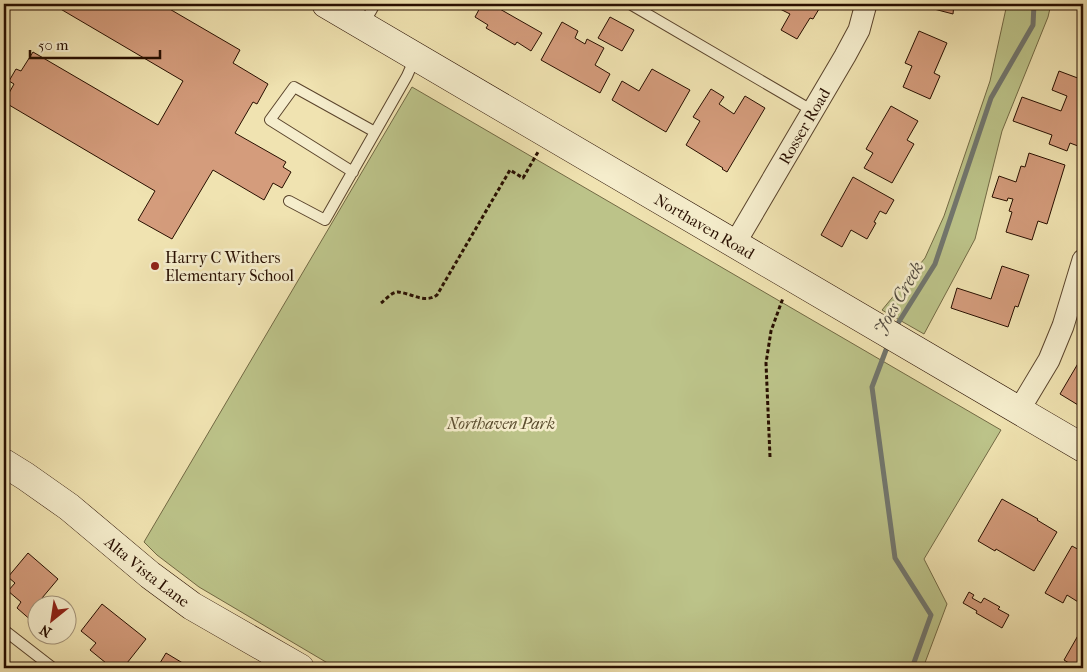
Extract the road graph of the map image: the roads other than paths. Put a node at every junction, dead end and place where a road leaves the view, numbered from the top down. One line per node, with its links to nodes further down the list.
1 (326, 4): 4 (street, Northaven Road)
2 (630, 4): 6 (lane)
3 (866, 4): 6 (street, Rosser Road)
4 (369, 15): 5 (street, Northaven Road)
5 (416, 57): 7 (lane); 10 (street, Northaven Road)
6 (813, 111): 10 (street, Rosser Road)
7 (375, 132): 8 (lane); 8 (lane)
8 (353, 172): 9 (lane)
9 (289, 201)
10 (734, 245): 12 (street, Northaven Road)
11 (1083, 262): 12 (street)
12 (1019, 410): 13 (street, Northaven Road)
13 (1083, 448)
14 (4, 463): 17 (street, Alta Vista Lane)
15 (4, 630): 16 (lane)
16 (53, 668)
17 (300, 668)

